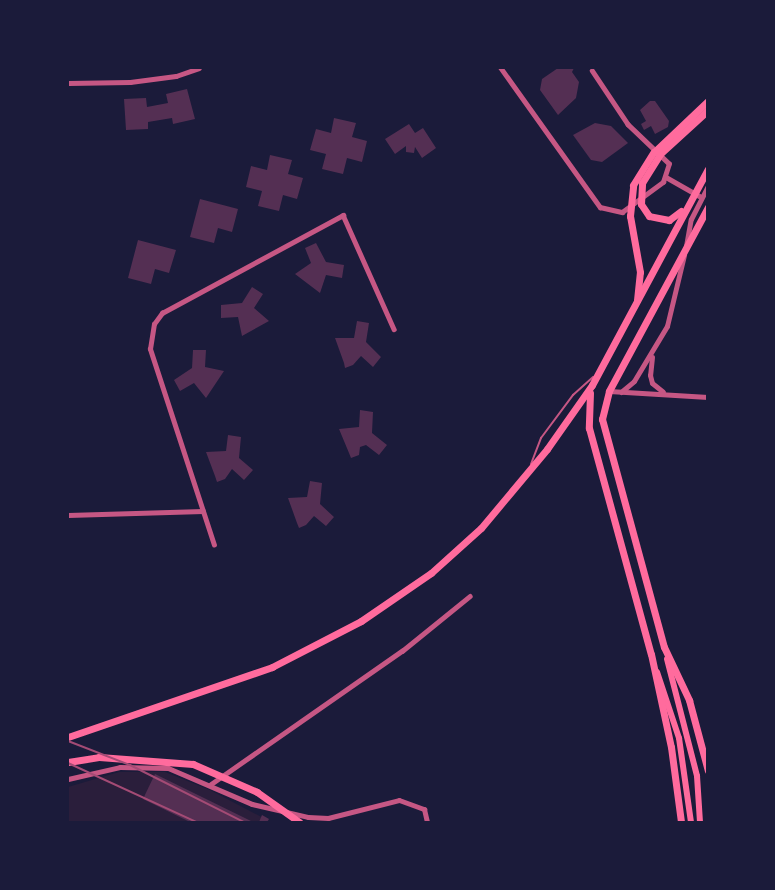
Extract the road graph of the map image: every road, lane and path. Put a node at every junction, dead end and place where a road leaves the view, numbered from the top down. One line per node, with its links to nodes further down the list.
1 (199, 68): 4 (street)
2 (501, 68): 9 (street)
3 (592, 71): 9 (street)
4 (68, 83)
5 (708, 101): 7 (main road)
6 (708, 110): 7 (main road)
7 (684, 127): 13 (main road); 14 (main road)
8 (708, 168): 13 (main road)
9 (666, 177): 11 (street)
10 (708, 186): 11 (street)
11 (701, 197): 16 (street)
12 (708, 207): 19 (main road)
13 (686, 208): 14 (main road)
14 (635, 308): 17 (main road)
15 (394, 329): 24 (street)
16 (653, 352): 20 (street); 21 (street)
17 (600, 372): 18 (main road); 23 (lane)
18 (592, 385): 23 (main road); 29 (main road)
19 (609, 391): 20 (street); 28 (main road)
20 (621, 392): 21 (street)
21 (667, 394): 22 (street)
22 (708, 397)
23 (529, 471): 30 (main road)
24 (203, 511): 25 (street); 26 (street)
25 (68, 515)
26 (214, 545)
27 (470, 596): 34 (street)
28 (664, 647): 32 (main road); 39 (main road)
29 (651, 654): 37 (main road); 38 (main road)
30 (68, 737)
31 (68, 762): 35 (main road)
32 (708, 771)
33 (68, 779): 34 (street)
34 (211, 784): 36 (street)
35 (299, 822)
36 (427, 822)
37 (681, 822)
38 (691, 822)
39 (700, 822)

